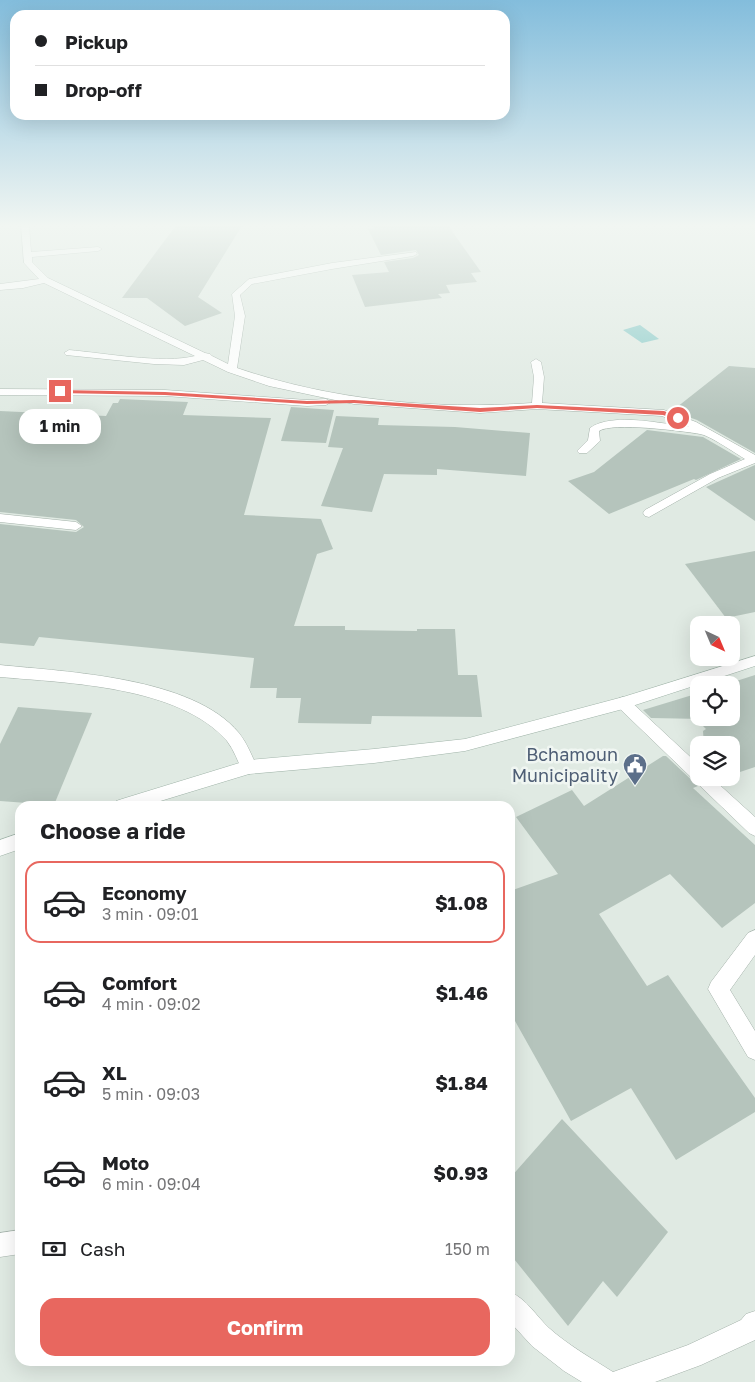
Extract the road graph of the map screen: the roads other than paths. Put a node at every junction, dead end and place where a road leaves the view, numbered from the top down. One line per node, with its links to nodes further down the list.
1 (63, 288): 4 (street)
2 (242, 288): 6 (street)
3 (68, 353): 4 (street)
4 (207, 356): 6 (street)
5 (536, 362): 9 (street)
6 (232, 370): 8 (street)
7 (0, 392): 8 (street)
8 (354, 401): 9 (street)
9 (537, 406): 10 (street)
10 (704, 432): 11 (street); 12 (street)
11 (583, 451)
12 (754, 460): 13 (street)
13 (649, 513)
14 (0, 518): 15 (street)
15 (76, 526)
16 (755, 662): 18 (street)
17 (0, 671): 20 (street)
18 (623, 703): 19 (street); 20 (street)
19 (690, 766)
20 (248, 767): 22 (street)
21 (710, 786): 23 (street)
22 (138, 801)
23 (755, 828)
24 (15, 843): 25 (street)
25 (0, 848)
26 (755, 939): 27 (street)
27 (755, 1050)
28 (15, 1243): 29 (street)
29 (0, 1245)
30 (515, 1309): 32 (street)
31 (755, 1323): 33 (street)
32 (606, 1382)
33 (619, 1382)

